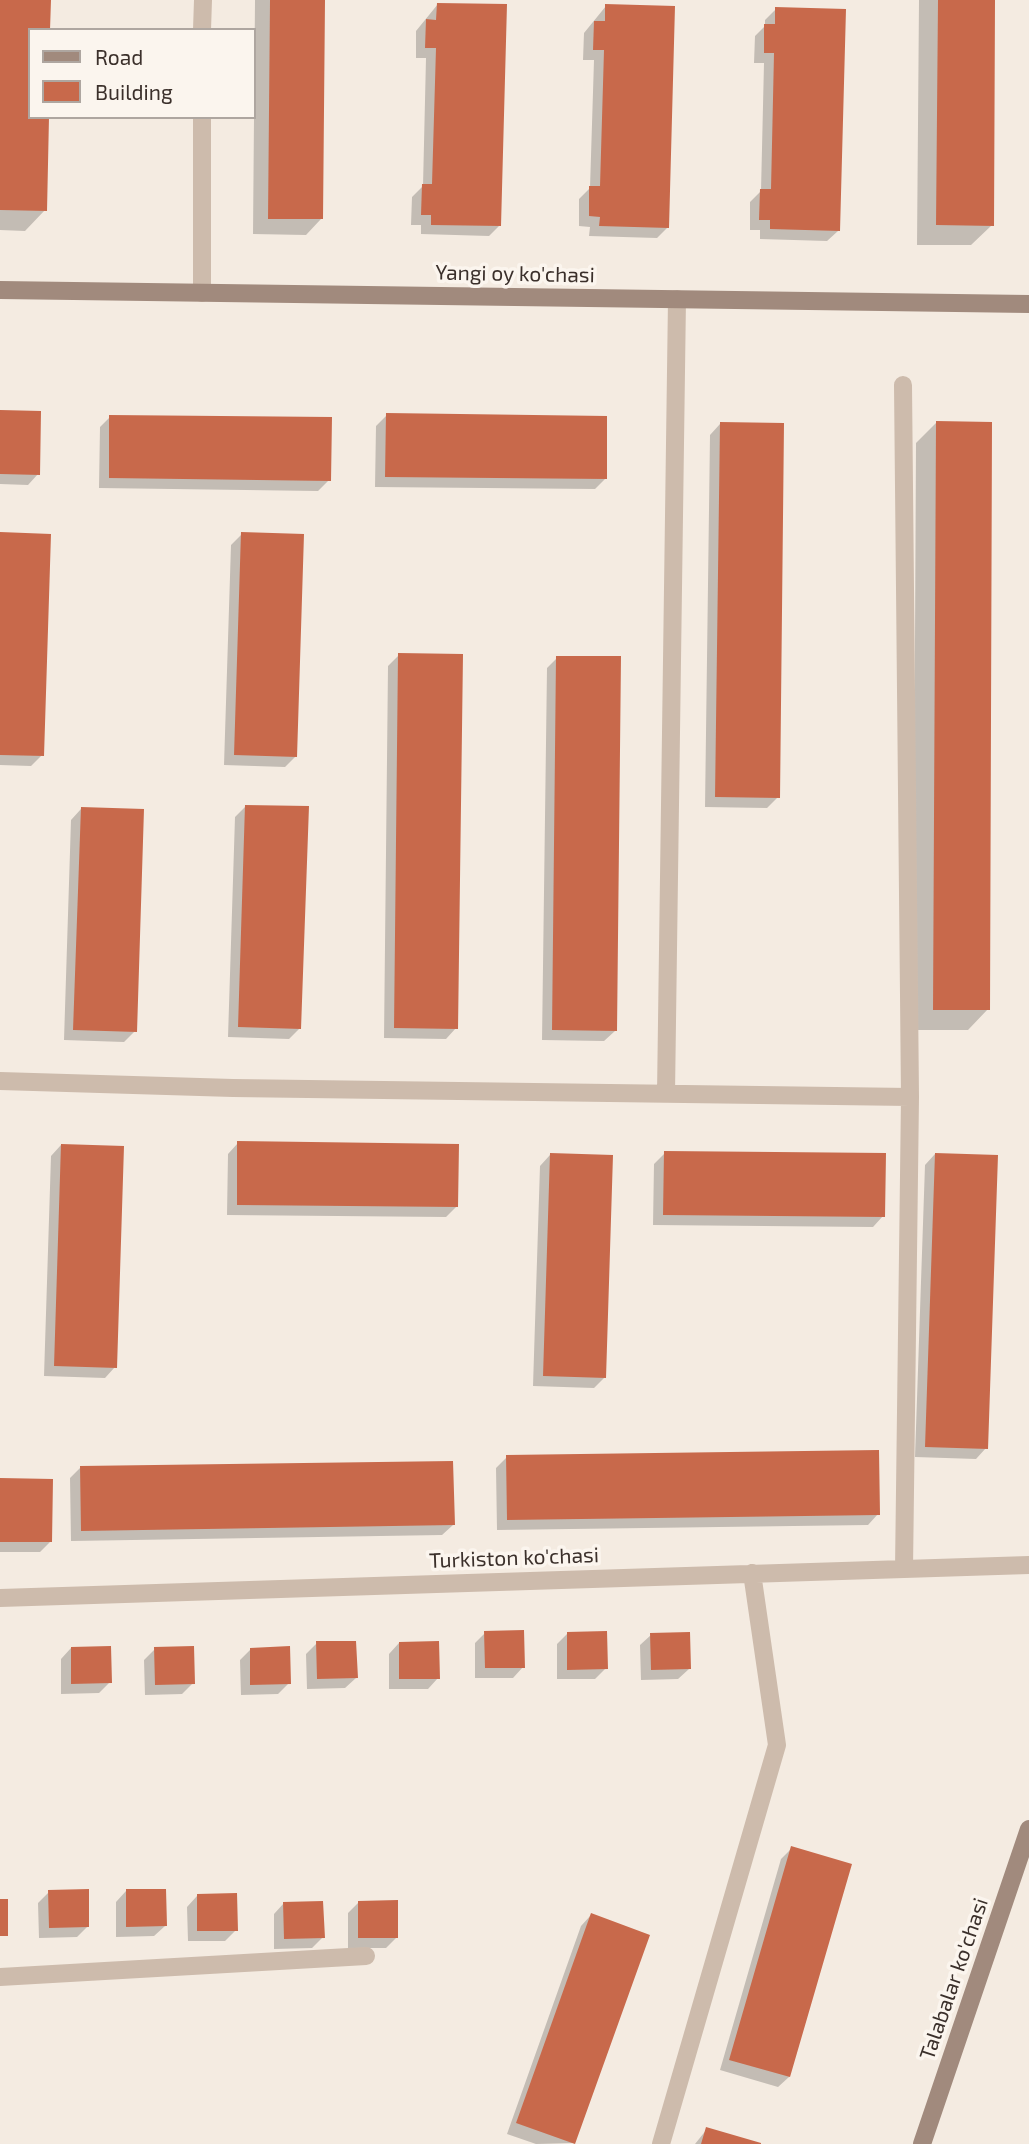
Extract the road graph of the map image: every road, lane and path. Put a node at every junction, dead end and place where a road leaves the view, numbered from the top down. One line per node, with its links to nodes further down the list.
1 (203, 0): 2 (street)
2 (202, 28)
3 (202, 119): 5 (street)
4 (0, 290): 5 (street, Yangi oy ko'chasi)
5 (202, 293): 6 (street, Yangi oy ko'chasi)
6 (677, 299): 7 (street, Yangi oy ko'chasi); 10 (street)
7 (1029, 304)
8 (903, 385): 11 (street)
9 (0, 1081): 10 (street)
10 (666, 1093): 11 (street)
11 (910, 1097): 13 (street)
12 (1029, 1565): 13 (street, Turkiston ko'chasi)
13 (904, 1569): 14 (street, Turkiston ko'chasi)
14 (752, 1573): 15 (street, Turkiston ko'chasi); 19 (street)
15 (0, 1598)
16 (1029, 1829): 20 (street, Talabalar ko'chasi)
17 (366, 1956): 18 (street)
18 (0, 1977)
19 (660, 2144)
20 (922, 2144)

